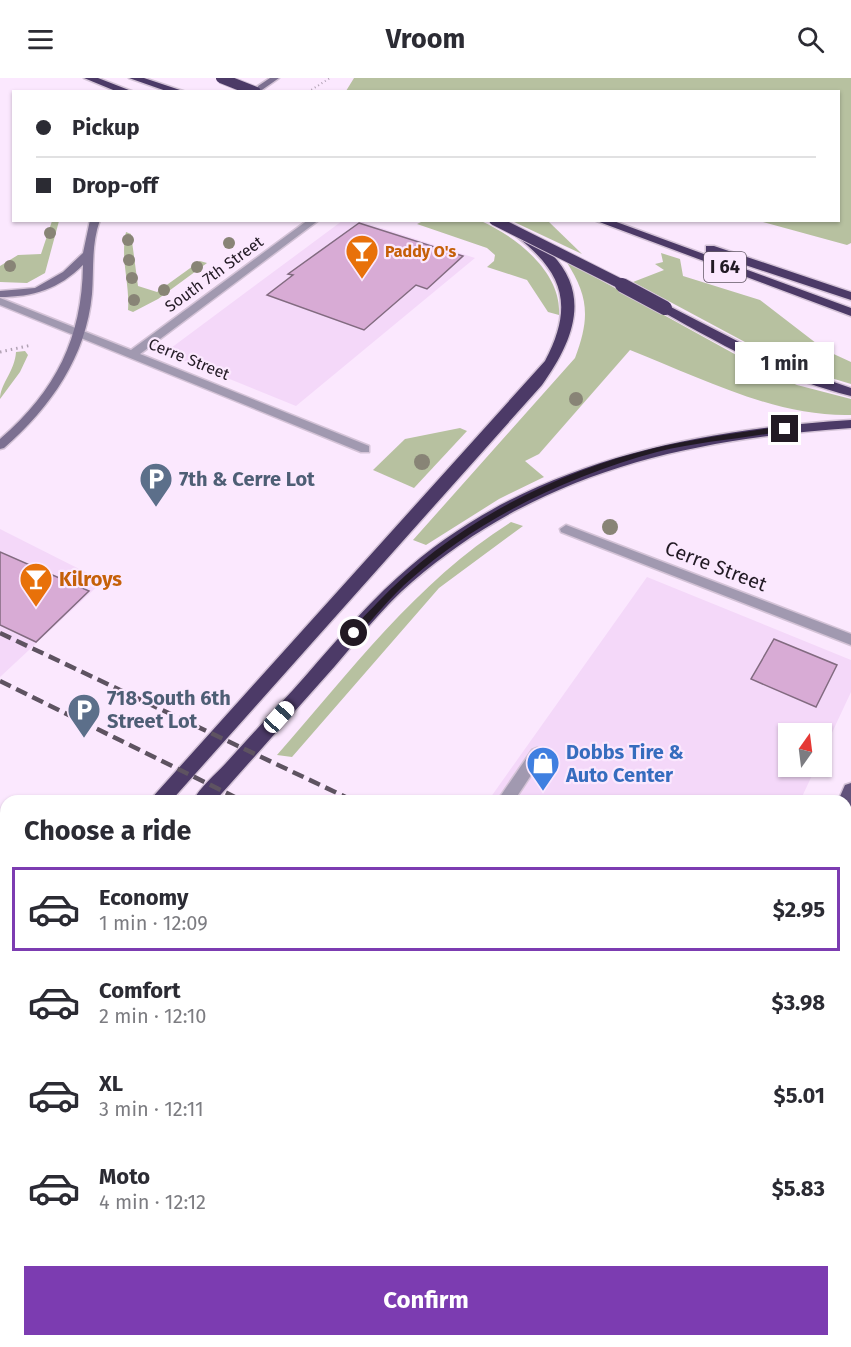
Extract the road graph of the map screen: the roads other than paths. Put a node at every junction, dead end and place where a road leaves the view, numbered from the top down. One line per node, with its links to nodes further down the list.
1 (90, 78): 6 (highway)
2 (134, 78): 7 (highway)
3 (138, 78): 8 (highway)
4 (221, 78): 9 (highway, bridge)
5 (275, 78): 10 (main road)
6 (124, 90)
7 (176, 90)
8 (177, 90)
9 (249, 90)
10 (257, 90)
11 (94, 222): 17 (main road)
12 (312, 222): 23 (street, South 7th Street)
13 (498, 222): 24 (highway, bridge)
14 (498, 222): 31 (highway)
15 (604, 222): 21 (highway, I 64)
16 (627, 222): 19 (highway, I 64)
17 (86, 255): 18 (main road); 22 (main road)
18 (0, 294)
19 (851, 296)
20 (0, 301): 22 (street, Cerre Street)
21 (851, 312)
22 (79, 332): 23 (street, Cerre Street); 26 (main road)
23 (133, 354): 27 (street, Cerre Street)
24 (851, 392)
25 (851, 424): 32 (highway)
26 (0, 445)
27 (365, 449)
28 (566, 529): 29 (street, Cerre Street)
29 (851, 640)
30 (537, 754): 33 (street)
31 (164, 795)
32 (208, 795)
33 (510, 795)

